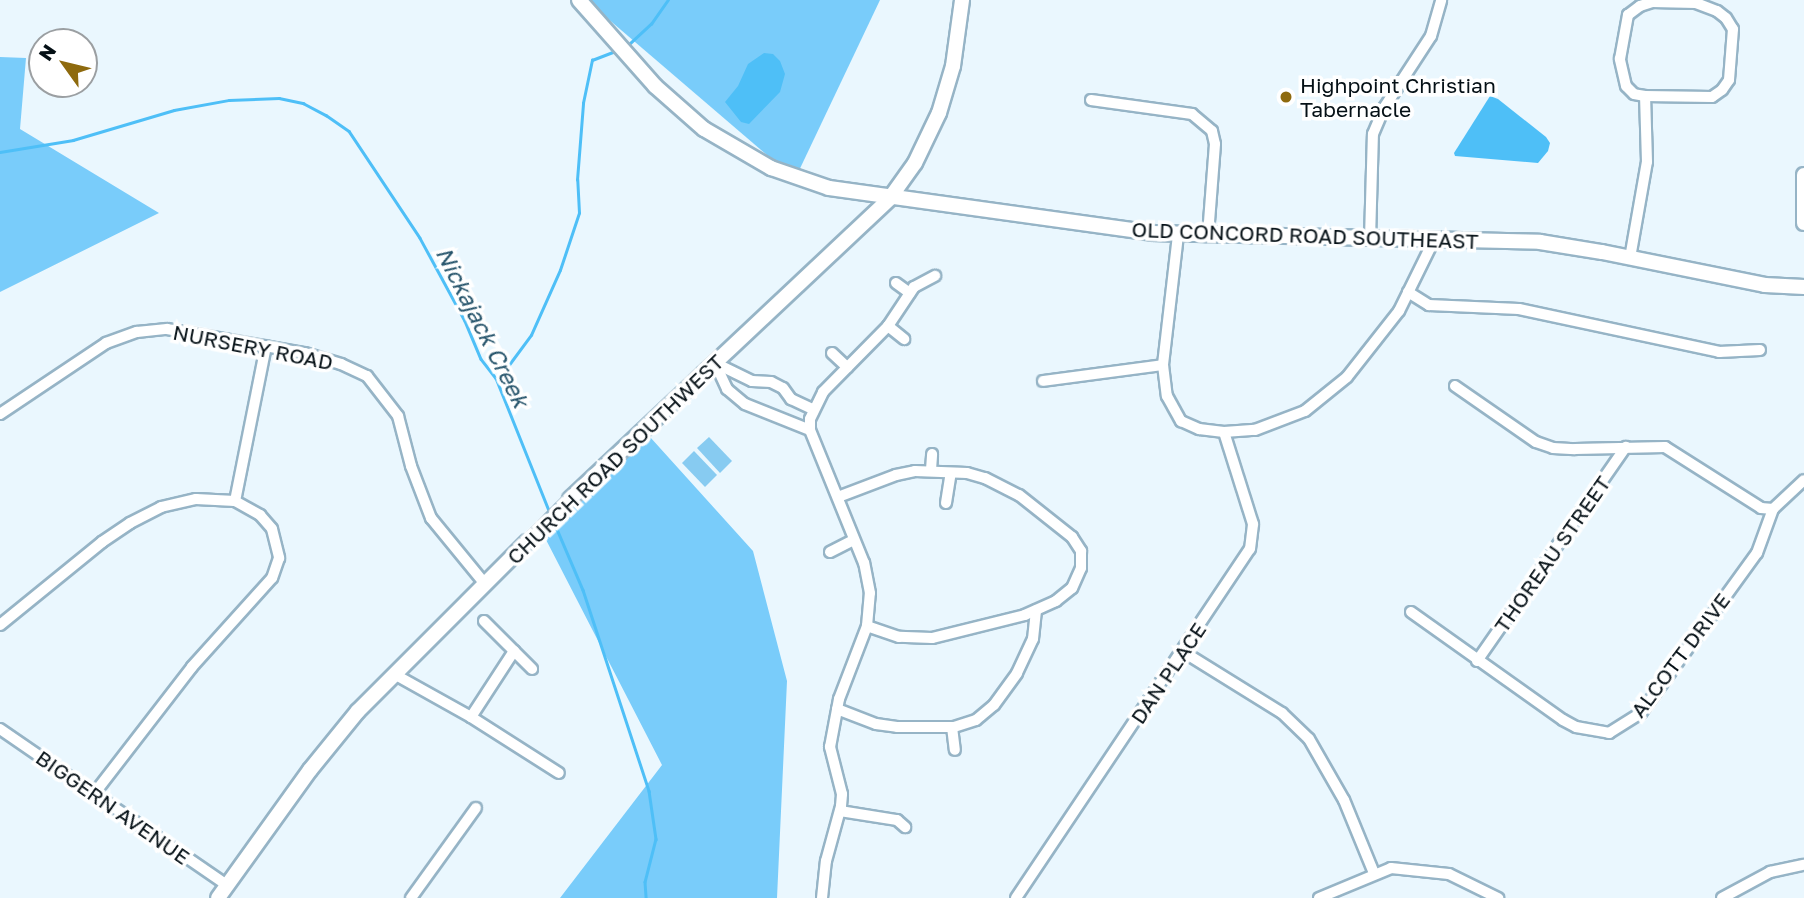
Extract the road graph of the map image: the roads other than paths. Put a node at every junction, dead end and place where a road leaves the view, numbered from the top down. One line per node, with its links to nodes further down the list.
1 (579, 0): 7 (street, OLD CONCORD ROAD SOUTHEAST)
2 (961, 0): 7 (street, CHURCH ROAD SOUTHWEST)
3 (1441, 0): 11 (street)
4 (1645, 96): 4 (street); 13 (street)
5 (1091, 100): 10 (street)
6 (1804, 174): 8 (street)
7 (890, 198): 9 (street, OLD CONCORD ROAD SOUTHEAST); 24 (street, CHURCH ROAD SOUTHWEST)
8 (1804, 223)
9 (1178, 235): 10 (street, OLD CONCORD ROAD SOUTHEAST); 25 (street)
10 (1208, 236): 11 (street, OLD CONCORD ROAD SOUTHEAST)
11 (1370, 239): 12 (street, OLD CONCORD ROAD SOUTHEAST)
12 (1434, 240): 13 (street, OLD CONCORD ROAD SOUTHEAST); 17 (street)
13 (1630, 258): 16 (street, OLD CONCORD ROAD SOUTHEAST)
14 (935, 276): 18 (street)
15 (896, 283): 18 (street)
16 (1804, 287)
17 (1408, 292): 22 (street); 34 (street)
18 (910, 293): 19 (street)
19 (888, 326): 20 (street); 26 (street)
20 (904, 339)
21 (266, 346): 31 (street, NURSERY ROAD); 42 (street); 48 (street, NURSERY ROAD)
22 (1760, 350)
23 (832, 353): 26 (street)
24 (715, 363): 29 (street); 32 (street); 41 (street, CHURCH ROAD SOUTHWEST)
25 (1163, 365): 27 (street); 34 (street)
26 (847, 367): 30 (street)
27 (1043, 381)
28 (1455, 386): 35 (street)
29 (790, 399): 30 (street); 32 (street)
30 (813, 410): 33 (street)
31 (0, 414)
32 (777, 418): 33 (street)
33 (810, 430): 40 (street)
34 (1224, 432): 55 (street, DAN PLACE)
35 (1626, 447): 44 (street); 56 (street, THOREAU STREET)
36 (932, 454): 37 (street)
37 (931, 470): 38 (street); 40 (street)
38 (951, 473): 43 (street); 49 (street)
39 (1804, 480): 44 (street, ALCOTT DRIVE)
40 (838, 497): 45 (street)
41 (570, 499): 46 (street, CHURCH ROAD SOUTHWEST)
42 (235, 501): 52 (street); 65 (street)
43 (946, 503)
44 (1773, 509): 56 (street, ALCOTT DRIVE)
45 (854, 540): 47 (street); 53 (street)
46 (527, 542): 48 (street, CHURCH ROAD SOUTHWEST)
47 (830, 552)
48 (485, 584): 58 (street, CHURCH ROAD SOUTHWEST)
49 (1036, 610): 53 (street); 61 (street)
50 (1411, 612): 56 (street, ALCOTT DRIVE)
51 (484, 621): 54 (street)
52 (0, 625)
53 (867, 626): 59 (street)
54 (514, 651): 57 (street); 60 (street)
55 (1182, 651): 70 (street); 75 (street, DAN PLACE)
56 (1478, 661)
57 (532, 669)
58 (394, 674): 60 (street); 71 (street, CHURCH ROAD SOUTHWEST)
59 (837, 709): 61 (street); 67 (street)
60 (471, 717): 64 (street)
61 (952, 727): 63 (street)
62 (0, 729): 65 (street, BIGGERN AVENUE)
63 (955, 750)
64 (559, 773)
65 (94, 794): 71 (street, BIGGERN AVENUE)
66 (476, 808): 73 (street)
67 (840, 811): 68 (street); 74 (street)
68 (905, 827)
69 (1804, 865): 78 (street)
70 (1374, 873): 76 (street); 77 (street)
71 (227, 885): 72 (street, CHURCH ROAD SOUTHWEST)
72 (218, 898)
73 (411, 898)
74 (822, 898)
75 (1016, 898)
76 (1319, 898)
77 (1498, 898)
78 (1722, 898)

